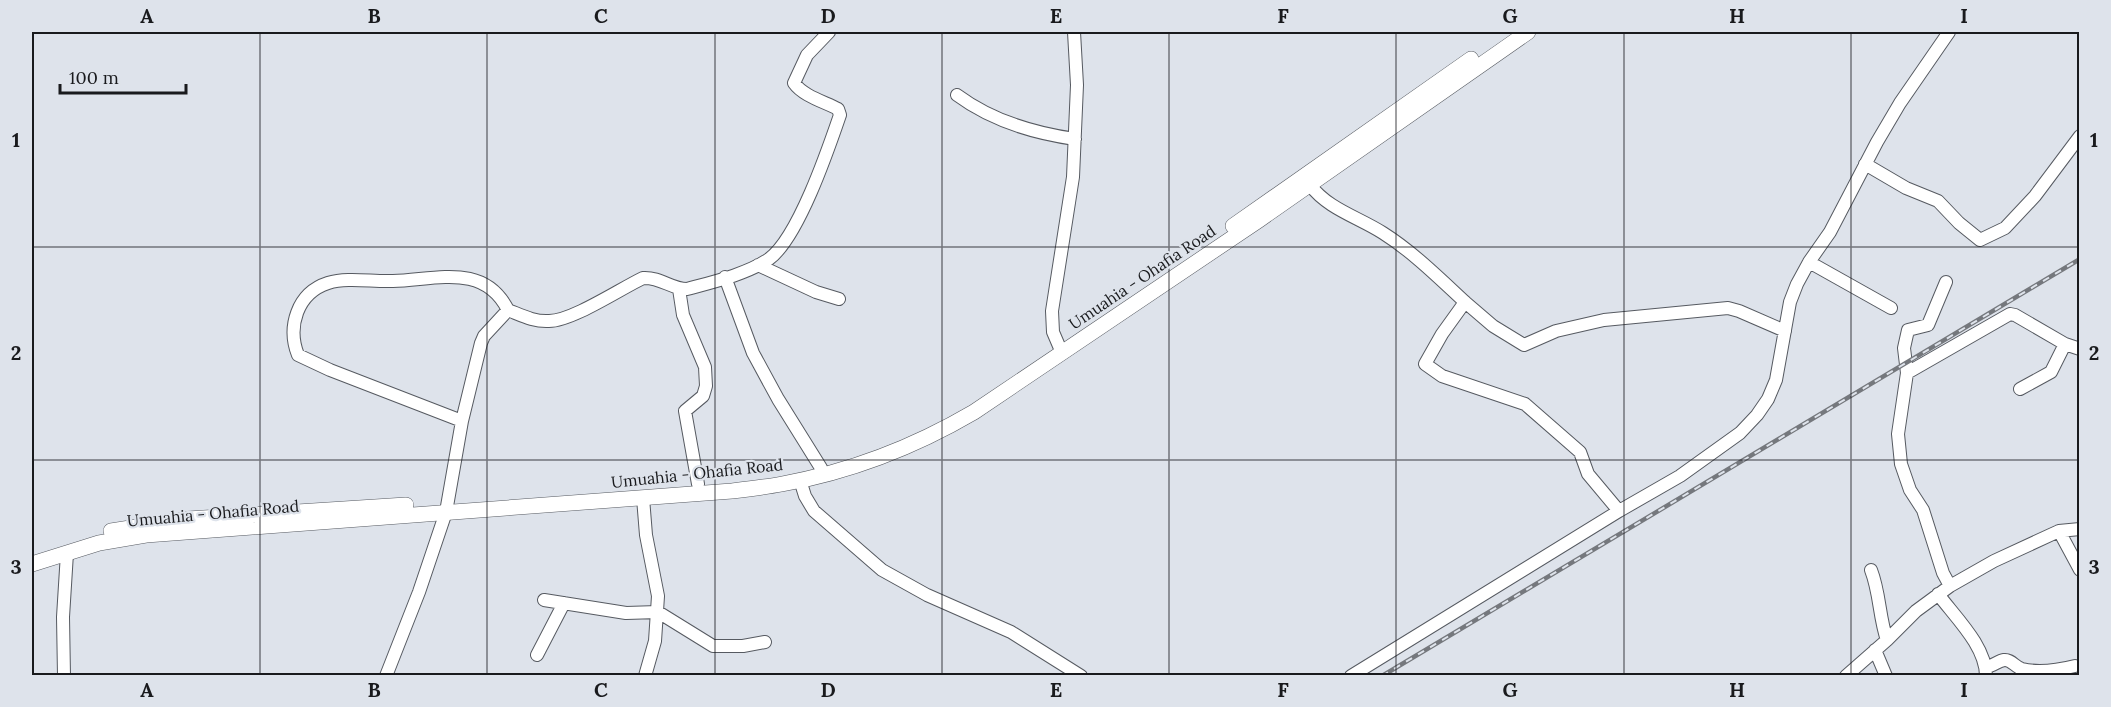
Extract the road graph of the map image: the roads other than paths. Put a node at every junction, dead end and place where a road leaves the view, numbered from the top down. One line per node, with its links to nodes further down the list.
1 (830, 32): 12 (street)
2 (1074, 32): 8 (street)
3 (1511, 32): 23 (main road, Umuahia - Ohafia Road)
4 (1528, 32): 10 (main road, Umuahia - Ohafia Road)
5 (1949, 32): 9 (street)
6 (957, 95): 8 (street)
7 (2079, 136): 9 (street)
8 (1076, 139): 23 (street)
9 (1865, 164): 11 (street)
10 (1310, 185): 17 (street); 23 (main road, Umuahia - Ohafia Road)
11 (1809, 262): 18 (street); 20 (street)
12 (758, 265): 13 (street); 16 (street)
13 (726, 277): 15 (street); 27 (street)
14 (1946, 282): 24 (street)
15 (679, 289): 19 (street); 29 (street)
16 (839, 299)
17 (1465, 302): 20 (street); 32 (street)
18 (1891, 308)
19 (508, 310): 26 (street); 26 (street)
20 (1785, 331): 32 (street)
21 (2065, 344): 22 (street); 24 (street); 25 (street)
22 (2079, 349)
23 (1060, 350): 27 (main road, Umuahia - Ohafia Road); 28 (main road, Umuahia - Ohafia Road)
24 (1907, 373): 39 (street)
25 (2020, 389)
26 (462, 421): 31 (street)
27 (821, 468): 29 (main road, Umuahia - Ohafia Road)
28 (800, 480): 30 (main road, Umuahia - Ohafia Road); 53 (street)
29 (698, 484): 31 (main road, Umuahia - Ohafia Road)
30 (643, 498): 31 (main road, Umuahia - Ohafia Road); 43 (street)
31 (447, 507): 35 (main road, Umuahia - Ohafia Road); 36 (main road, Umuahia - Ohafia Road); 51 (street)
32 (1618, 511): 54 (street)
33 (2079, 529): 34 (street)
34 (2059, 531): 38 (street); 39 (street)
35 (67, 553): 36 (main road, Umuahia - Ohafia Road); 50 (street)
36 (32, 564)
37 (1871, 570): 44 (street)
38 (2079, 570)
39 (1950, 586): 40 (street)
40 (1938, 594): 44 (street); 49 (street)
41 (544, 600): 42 (street)
42 (564, 603): 43 (street); 47 (street)
43 (658, 612): 45 (street); 52 (street)
44 (1887, 640): 46 (street)
45 (765, 642)
46 (1875, 650): 55 (street); 56 (street)
47 (537, 655)
48 (2076, 666): 49 (street)
49 (1986, 671)
50 (64, 675)
51 (386, 675)
52 (645, 675)
53 (1081, 675)
54 (1351, 675)
55 (1846, 675)
56 (1886, 675)

